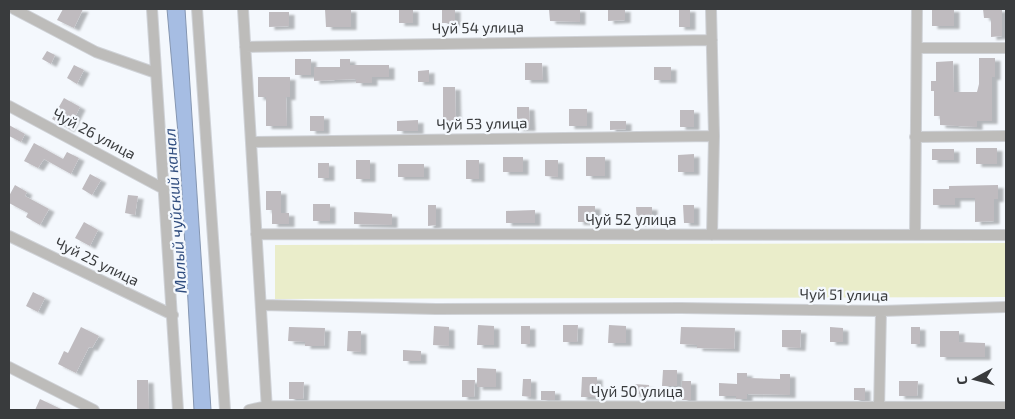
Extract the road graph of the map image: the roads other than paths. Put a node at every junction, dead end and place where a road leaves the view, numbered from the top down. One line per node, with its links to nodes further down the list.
1 (14, 9): 11 (street)
2 (152, 9): 11 (street)
3 (197, 9): 33 (street)
4 (243, 9): 8 (street)
5 (711, 9): 7 (street)
6 (917, 9): 9 (street)
7 (712, 40): 8 (street, Чуй 54 улица); 13 (street)
8 (245, 46): 16 (street)
9 (917, 48): 10 (street); 15 (street)
10 (1006, 48)
11 (156, 73): 17 (street)
12 (9, 106): 17 (street, Чуй 26 улица)
13 (714, 136): 16 (street, Чуй 53 улица); 19 (street)
14 (1006, 136): 15 (street)
15 (915, 137): 20 (street)
16 (251, 142): 18 (street)
17 (164, 189): 26 (street)
18 (256, 234): 19 (street, Чуй 52 улица); 23 (street)
19 (712, 235): 20 (street, Чуй 52 улица)
20 (915, 235): 21 (street, Чуй 52 улица)
21 (1006, 235)
22 (9, 236): 26 (street, Чуй 25 улица)
23 (261, 304): 25 (street, Чуй 51 улица); 29 (street)
24 (1006, 308): 25 (street, Чуй 51 улица)
25 (881, 311): 30 (street)
26 (172, 315): 32 (street)
27 (9, 367): 31 (street)
28 (1006, 407): 30 (street, Чуй 50 улица)
29 (267, 408): 30 (street, Чуй 50 улица); 34 (street, Чуй 50 улица)
30 (878, 409)
31 (94, 410)
32 (178, 410)
33 (225, 410)
34 (249, 410)

